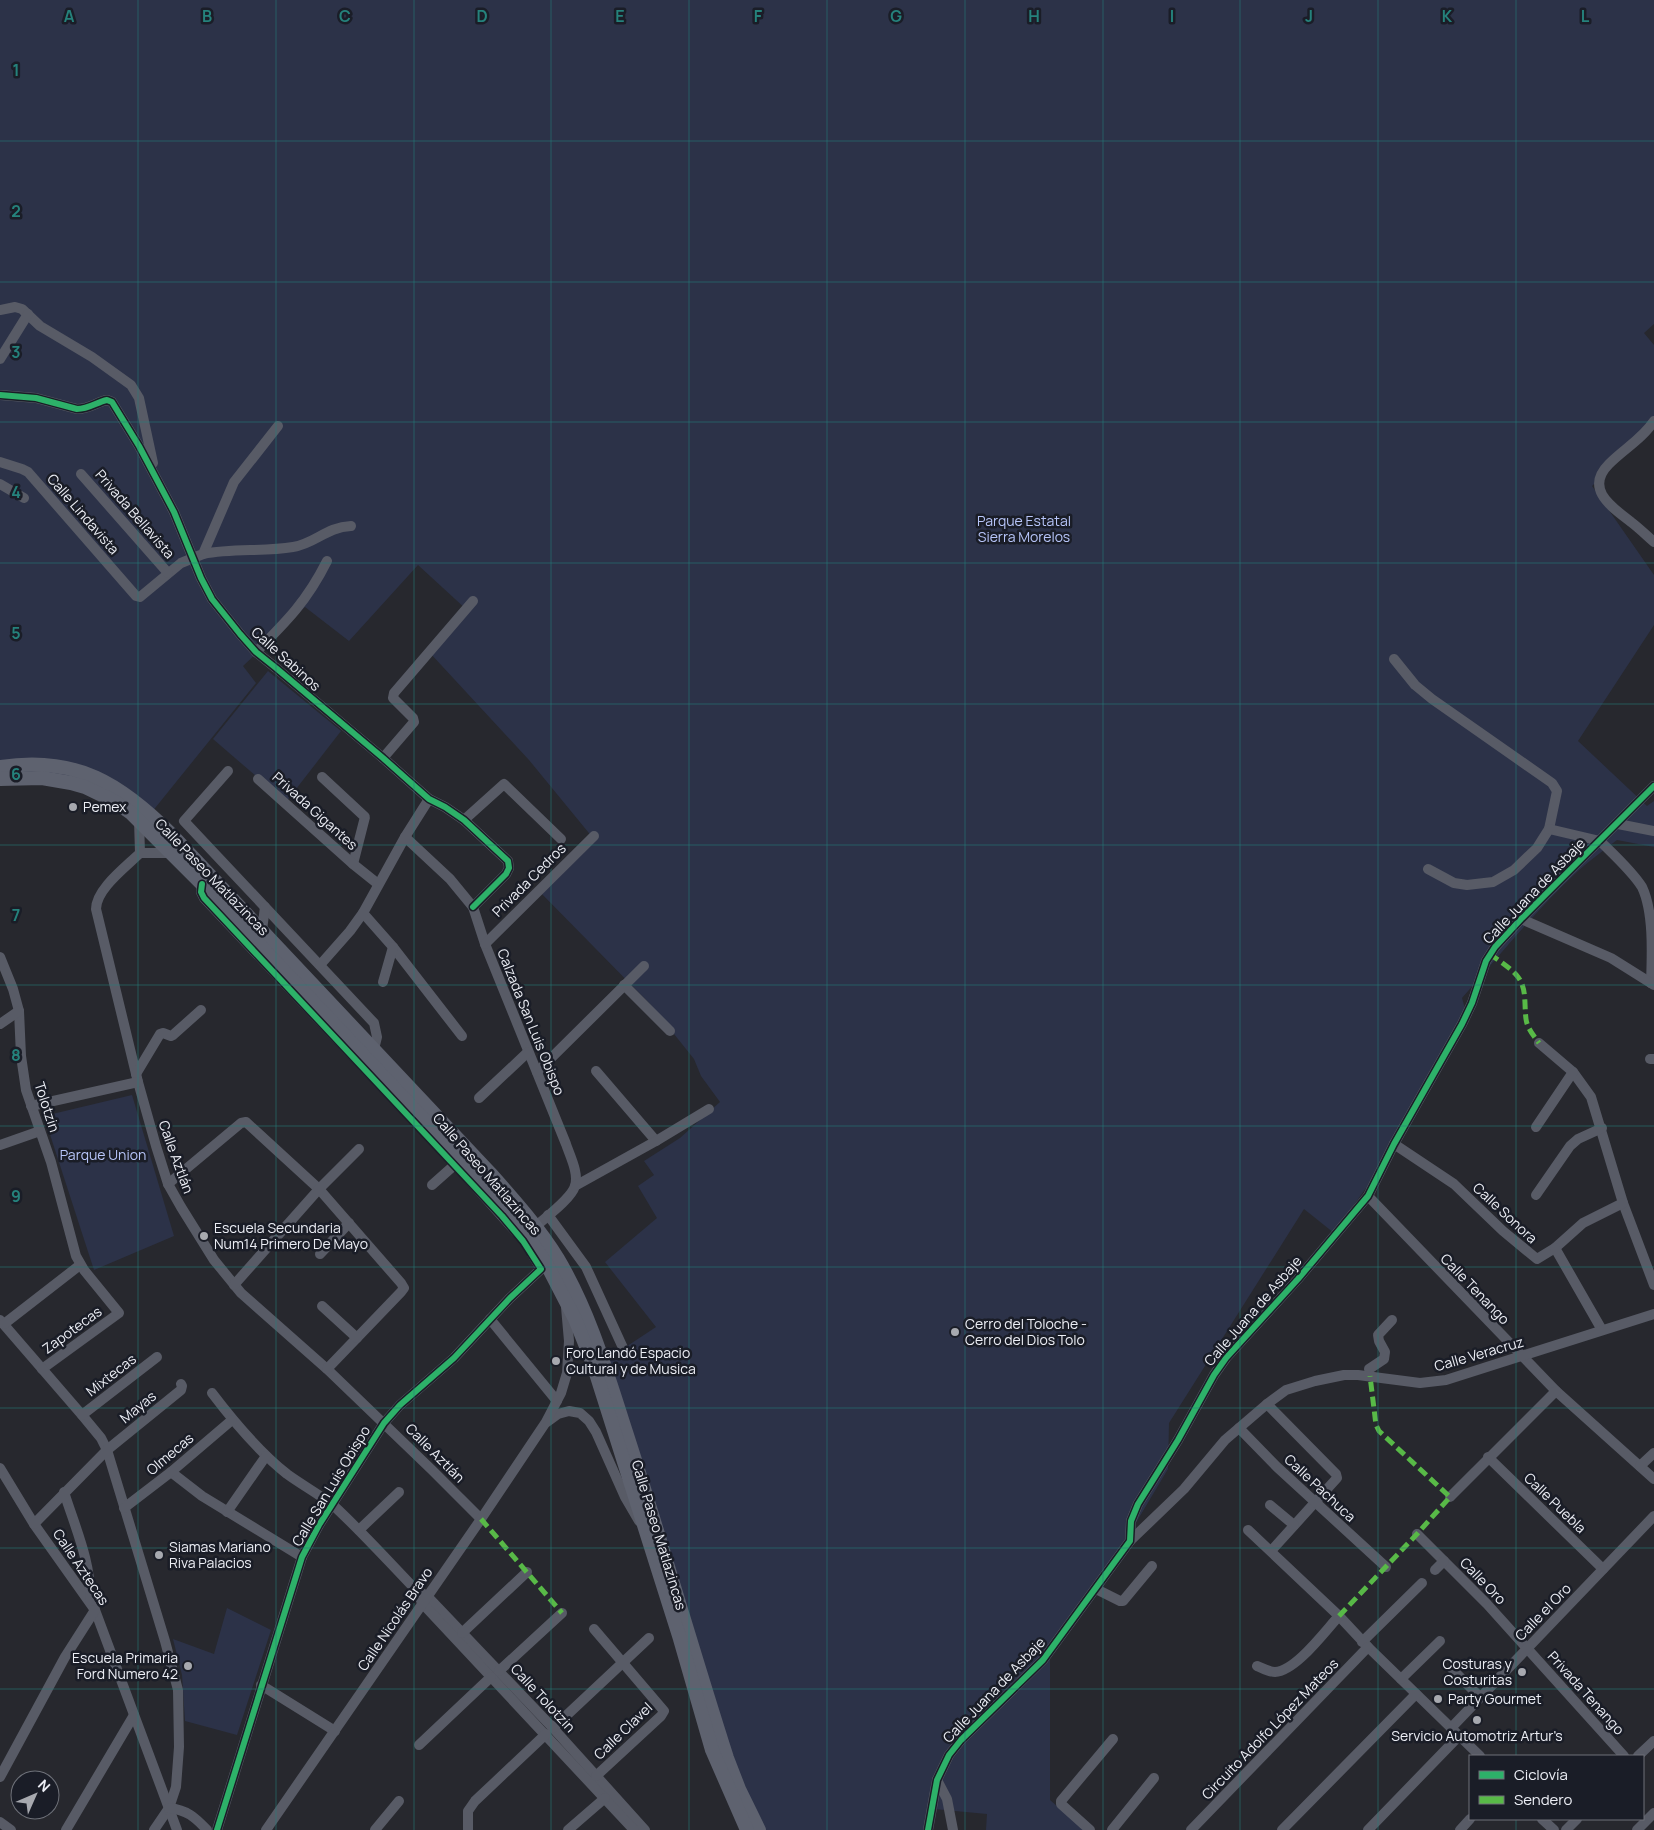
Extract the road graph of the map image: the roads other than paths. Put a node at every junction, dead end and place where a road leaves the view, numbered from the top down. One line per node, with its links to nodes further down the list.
1 (0, 310): 2 (street)
2 (28, 314): 3 (street); 9 (street)
3 (0, 359)
4 (0, 395): 9 (street)
5 (1654, 421): 13 (street)
6 (278, 426): 14 (street)
7 (0, 462): 17 (street, Calle Lindavista)
8 (80, 474): 17 (street, Privada Bellavista)
9 (156, 477): 15 (street, Calle Sabinos)
10 (0, 484): 11 (street)
11 (24, 498)
12 (351, 526): 14 (street)
13 (1654, 542)
14 (203, 554): 15 (street)
15 (191, 558): 17 (street); 19 (street, Calle Sabinos)
16 (327, 561): 19 (street)
17 (168, 573)
18 (473, 601): 21 (street)
19 (256, 652): 21 (street, Calle Sabinos)
20 (1394, 660): 32 (street)
21 (383, 758): 28 (street, Calle Sabinos)
22 (0, 767): 49 (highway, Calle Paseo Matlazincas)
23 (228, 771): 43 (street)
24 (322, 777): 40 (street, Privada Gigantes)
25 (0, 779): 29 (highway, Calle Paseo Matlazincas)
26 (258, 779): 40 (street, Privada Gigantes)
27 (1654, 786): 31 (street, Calle Juana de Asbaje)
28 (429, 799): 30 (street, Calle Sabinos); 35 (street)
29 (139, 820): 38 (street); 39 (highway, Calle Paseo Matlazincas)
30 (464, 820): 36 (street); 44 (street, Calle Sabinos)
31 (1618, 824): 33 (street); 37 (street, Calle Juana de Asbaje)
32 (1549, 828): 37 (street); 41 (street)
33 (1654, 831)
34 (594, 836): 50 (street, Privada Cedros)
35 (405, 837): 42 (street); 44 (street, Calzada San Luis Obispo)
36 (561, 839)
37 (1600, 841): 45 (street); 47 (street, Calle Juana de Asbaje)
38 (140, 853): 39 (street); 69 (street, Calle Aztlán)
39 (172, 853): 80 (highway, Calle Paseo Matlazincas)
40 (353, 864): 42 (street, Privada Gigantes)
41 (1428, 869)
42 (378, 884): 46 (street)
43 (265, 907): 49 (street); 53 (street)
44 (473, 907): 50 (street, Calzada San Luis Obispo)
45 (1652, 908): 48 (street)
46 (363, 913): 51 (street); 53 (street)
47 (1520, 919): 56 (street); 77 (street, Calle Juana de Asbaje)
48 (1653, 921): 56 (street)
49 (262, 930): 64 (highway, Calle Paseo Matlazincas)
50 (484, 944): 65 (street, Calzada San Luis Obispo)
51 (393, 947): 55 (street); 62 (street)
52 (0, 957): 59 (street, Tolotzin)
53 (320, 965): 64 (street)
54 (644, 966): 57 (street)
55 (383, 982)
56 (1652, 984)
57 (624, 985): 61 (street); 67 (street)
58 (202, 1010): 69 (street)
59 (19, 1011): 60 (street); 71 (street, Tolotzin)
60 (0, 1024)
61 (670, 1031)
62 (462, 1036)
63 (1539, 1043): 68 (street)
64 (374, 1049): 90 (highway, Calle Paseo Matlazincas)
65 (528, 1052): 67 (street, Calzada San Luis Obispo); 70 (street)
66 (596, 1071): 76 (street)
67 (536, 1072): 83 (street, Calzada San Luis Obispo)
68 (1573, 1072): 73 (street); 74 (street)
69 (137, 1078): 71 (street); 81 (street, Calle Aztlán)
70 (479, 1098)
71 (30, 1106): 75 (street, Tolotzin)
72 (709, 1109): 76 (street)
73 (1536, 1127)
74 (1602, 1128): 85 (street); 87 (street)
75 (40, 1131): 78 (street); 93 (street, Tolotzin)
76 (656, 1141): 83 (street)
77 (1394, 1144): 86 (street, Calle Juana de Asbaje); 91 (street, Calle Sonora)
78 (0, 1145)
79 (359, 1149): 84 (street)
80 (458, 1161): 82 (street); 96 (highway, Calle Paseo Matlazincas); 100 (street, Calle San Luis Obispo)
81 (168, 1184): 84 (street); 94 (street, Calle Aztlán)
82 (432, 1185)
83 (575, 1186): 88 (street)
84 (319, 1190): 89 (street); 94 (street)
85 (1536, 1195)
86 (1368, 1196): 107 (street, Calle Tenango); 145 (street, Calle Juana de Asbaje)
87 (1623, 1203): 91 (street, Calle Sonora); 95 (street)
88 (548, 1215): 90 (street); 105 (street)
89 (349, 1224): 92 (street); 104 (street)
90 (536, 1226): 210 (highway, Calle Paseo Matlazincas)
91 (1555, 1248): 103 (street)
92 (320, 1254)
93 (80, 1265): 98 (street, Tolotzin); 102 (street)
94 (234, 1285): 108 (street, Calle Aztlán)
95 (1654, 1285)
96 (565, 1298): 114 (street, Calle Nicolás Bravo); 143 (highway, Calle Paseo Matlazincas)
97 (322, 1306): 104 (street)
98 (119, 1313): 109 (street, Zapotecas)
99 (1654, 1314): 103 (street, Calle Veracruz)
100 (490, 1319): 114 (street); 119 (street, Calle San Luis Obispo)
101 (1392, 1320): 110 (street)
102 (2, 1322): 109 (street)
103 (1602, 1330): 107 (street, Calle Veracruz)
104 (356, 1338): 108 (street)
105 (624, 1350)
106 (157, 1357): 116 (street, Mixtecas)
107 (1521, 1357): 112 (street, Calle Tenango); 115 (street, Calle Veracruz)
108 (327, 1368): 119 (street, Calle Aztlán)
109 (42, 1369): 116 (street)
110 (1369, 1369)
111 (181, 1384): 121 (street, Mayas)
112 (1556, 1391): 124 (street); 125 (street, Calle Tenango)
113 (212, 1393): 117 (street, Calle Tolotzin)
114 (557, 1401): 118 (street, Calle Nicolás Bravo)
115 (1267, 1404): 120 (street, Calle Veracruz); 132 (street)
116 (82, 1415): 121 (street)
117 (232, 1420): 123 (street, Calle Tolotzin); 127 (street, Olmecas)
118 (546, 1422): 138 (street, Calle Nicolás Bravo); 143 (street)
119 (384, 1423): 133 (street, Calle San Luis Obispo); 138 (street, Calle Aztlán)
120 (1238, 1428): 132 (street, Calle Pachuca); 145 (street, Calle Veracruz)
121 (107, 1450): 129 (street); 135 (street)
122 (1654, 1453): 125 (street)
123 (266, 1456): 133 (street, Calle Tolotzin); 136 (street)
124 (1488, 1458): 131 (street); 151 (street, Calle Puebla)
125 (1640, 1466): 128 (street, Calle Tenango)
126 (0, 1468): 139 (street, Calle Aztecas)
127 (171, 1472): 135 (street, Olmecas); 136 (street)
128 (1654, 1479)
129 (64, 1492): 139 (street); 157 (street)
130 (399, 1492): 141 (street)
131 (1450, 1497)
132 (1316, 1503): 140 (street); 150 (street, Calle Pachuca)
133 (332, 1505): 141 (street, Calle Tolotzin); 147 (street, Calle San Luis Obispo)
134 (1270, 1505): 140 (street)
135 (124, 1508): 191 (street)
136 (227, 1512): 147 (street)
137 (1654, 1516): 151 (street, Calle el Oro)
138 (481, 1519): 156 (street, Calle Nicolás Bravo)
139 (34, 1524): 157 (street, Calle Aztecas)
140 (1294, 1525): 146 (street)
141 (359, 1530): 156 (street, Calle Tolotzin)
142 (1248, 1530): 146 (street)
143 (646, 1533): 209 (highway, Calle Paseo Matlazincas)
144 (1417, 1534): 148 (street, Calle Oro)
145 (1130, 1541): 155 (street, Calle Juana de Asbaje)
146 (1270, 1551): 159 (street)
147 (302, 1557): 171 (street, Calle San Luis Obispo)
148 (1444, 1561): 152 (street); 165 (street, Calle Oro)
149 (1152, 1566): 155 (street)
150 (1386, 1567)
151 (1603, 1569): 165 (street, Calle el Oro)
152 (1435, 1570)
153 (527, 1572): 161 (street)
154 (1422, 1583): 164 (street)
155 (1096, 1589): 188 (street, Calle Juana de Asbaje)
156 (425, 1600): 161 (street, Calle Tolotzin); 169 (street, Calle Tolotzin); 176 (street, Calle Nicolás Bravo)
157 (93, 1605): 174 (street, Calle Aztecas); 186 (street)
158 (562, 1613): 169 (street)
159 (1339, 1616): 164 (street); 167 (street)
160 (594, 1629): 166 (street)
161 (462, 1633): 169 (street, Calle Tolotzin)
162 (649, 1638): 166 (street)
163 (1440, 1641): 170 (street)
164 (1365, 1644): 170 (street); 215 (street, Circuito Adolfo López Mateos)
165 (1527, 1648): 173 (street, Calle el Oro); 183 (street, Privada Tenango)
166 (622, 1662): 177 (street); 185 (street, Calle Clavel)
167 (1257, 1666)
168 (1452, 1669): 173 (street)
169 (495, 1674): 177 (street, Calle Tolotzin); 180 (street)
170 (1401, 1679): 172 (street)
171 (261, 1685): 176 (street); 202 (street, Calle San Luis Obispo)
172 (1416, 1694): 175 (street); 216 (street)
173 (1480, 1697): 175 (street, Calle el Oro)
174 (134, 1715): 191 (street, Calle Aztecas); 198 (street)
175 (1452, 1728): 178 (street)
176 (335, 1731): 203 (street, Calle Nicolás Bravo)
177 (549, 1731): 185 (street, Calle Tolotzin); 189 (street, Calle Tolotzin); 205 (street)
178 (1459, 1736): 182 (street); 217 (street)
179 (1113, 1739): 213 (street)
180 (419, 1745)
181 (1652, 1747): 184 (street)
182 (1479, 1755)
183 (1623, 1755)
184 (1640, 1755)
185 (596, 1776): 208 (street, Calle Tolotzin)
186 (0, 1777)
187 (1154, 1778): 214 (street)
188 (937, 1780): 211 (street, Calle Juana de Asbaje); 212 (street)
189 (605, 1798): 206 (street); 207 (street, Calle Tolotzin)
190 (399, 1801): 204 (street)
191 (169, 1808): 199 (street); 200 (street, Calle Aztecas); 201 (street)
192 (1654, 1813): 221 (street)
193 (1469, 1820): 218 (street)
194 (1543, 1820): 219 (street)
195 (1576, 1820): 220 (street)
196 (0, 1822): 197 (street)
197 (11, 1830)
198 (66, 1830)
199 (154, 1830)
200 (177, 1830)
201 (207, 1830)
202 (217, 1830)
203 (266, 1830)
204 (375, 1830)
205 (468, 1830)
206 (568, 1830)
207 (634, 1830)
208 (645, 1830)
209 (747, 1830)
210 (759, 1830)
211 (928, 1830)
212 (954, 1830)
213 (1090, 1830)
214 (1112, 1830)
215 (1192, 1830)
216 (1282, 1830)
217 (1368, 1830)
218 (1460, 1830)
219 (1553, 1830)
220 (1566, 1830)
221 (1637, 1830)

